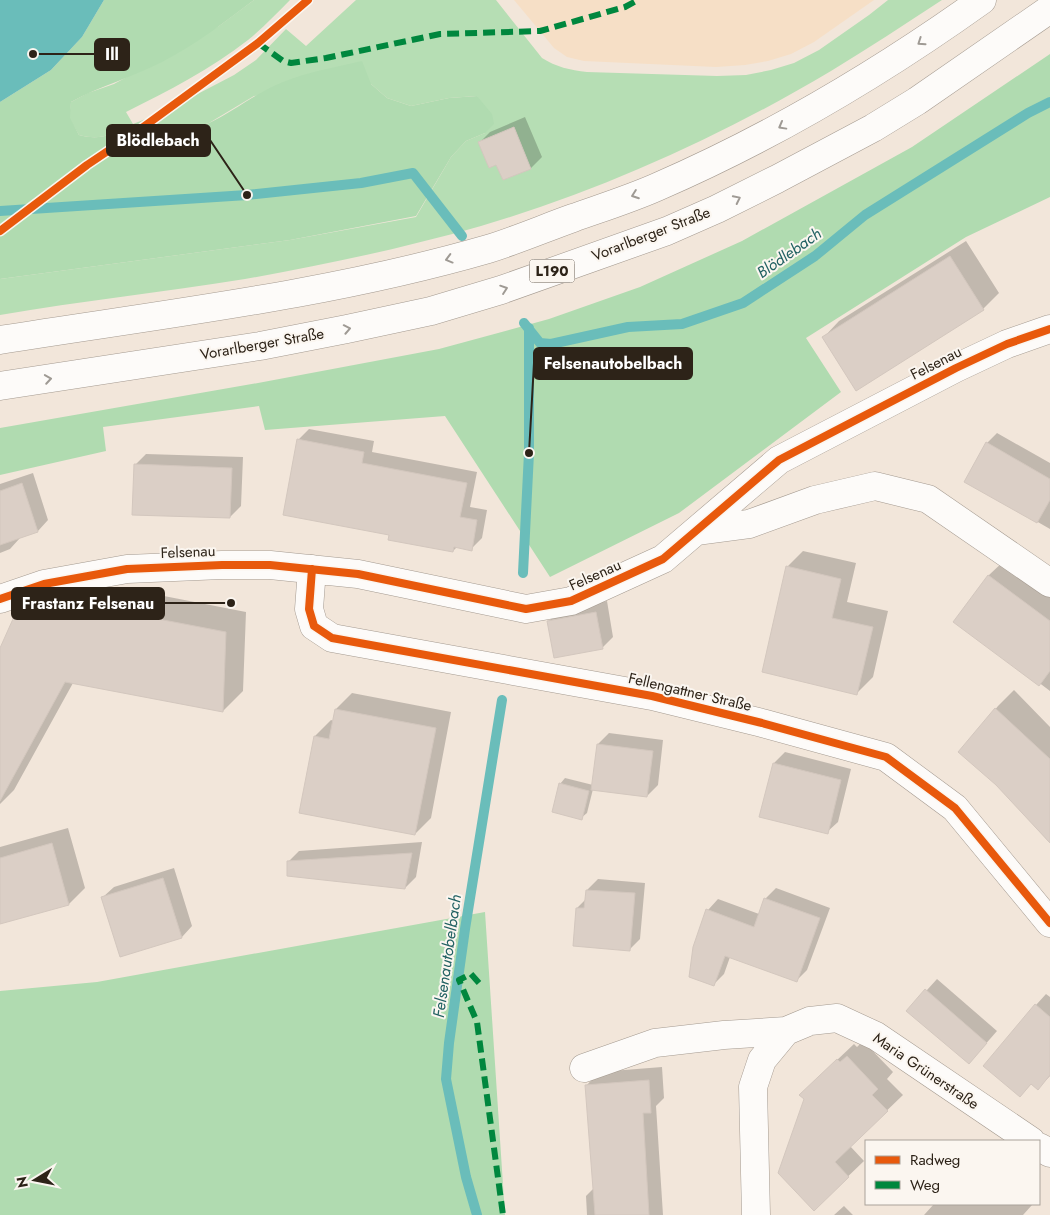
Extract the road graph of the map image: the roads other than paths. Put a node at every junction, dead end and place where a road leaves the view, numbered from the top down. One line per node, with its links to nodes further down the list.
1 (982, 0): 4 (street, one-way to 4)
2 (1050, 9): 5 (street, Vorarlberger Straße / L190, one-way to 2)
3 (1050, 329): 6 (street, Felsenau)
4 (0, 340)
5 (0, 386)
6 (696, 531): 7 (street, Felsenau); 8 (street)
7 (312, 569): 9 (street, Felsenau); 10 (street, Fellengattner Straße)
8 (1050, 583)
9 (0, 599)
10 (1050, 924)
11 (786, 1031): 12 (street, Maria Grünerstraße); 13 (street, Maria Grünerstraße); 14 (street, Maria Grünerstraße)
12 (584, 1068)
13 (1030, 1140)
14 (756, 1215)

